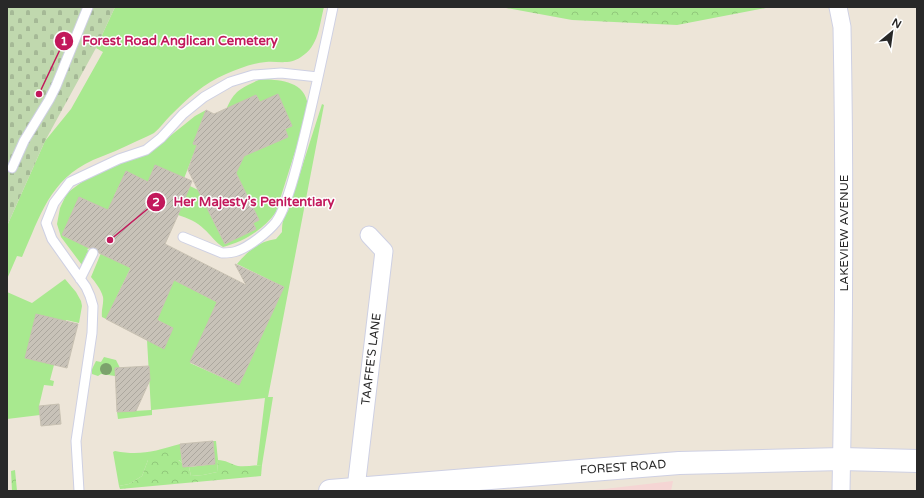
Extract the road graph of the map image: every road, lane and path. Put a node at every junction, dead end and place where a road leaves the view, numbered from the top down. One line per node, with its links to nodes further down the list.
1 (88, 7): 5 (lane)
2 (333, 7): 4 (lane)
3 (838, 7): 10 (street, LAKEVIEW AVENUE)
4 (318, 78): 7 (lane); 9 (lane)
5 (12, 168)
6 (369, 235): 12 (street, TAAFFE'S LANE)
7 (182, 237)
8 (93, 253): 9 (lane)
9 (80, 279): 13 (lane)
10 (842, 459): 11 (street, FOREST ROAD); 12 (street, FOREST ROAD); 15 (street, LAKEVIEW AVENUE)
11 (917, 461)
12 (356, 488): 14 (street, FOREST ROAD)
13 (79, 491)
14 (330, 491)
15 (841, 491)

